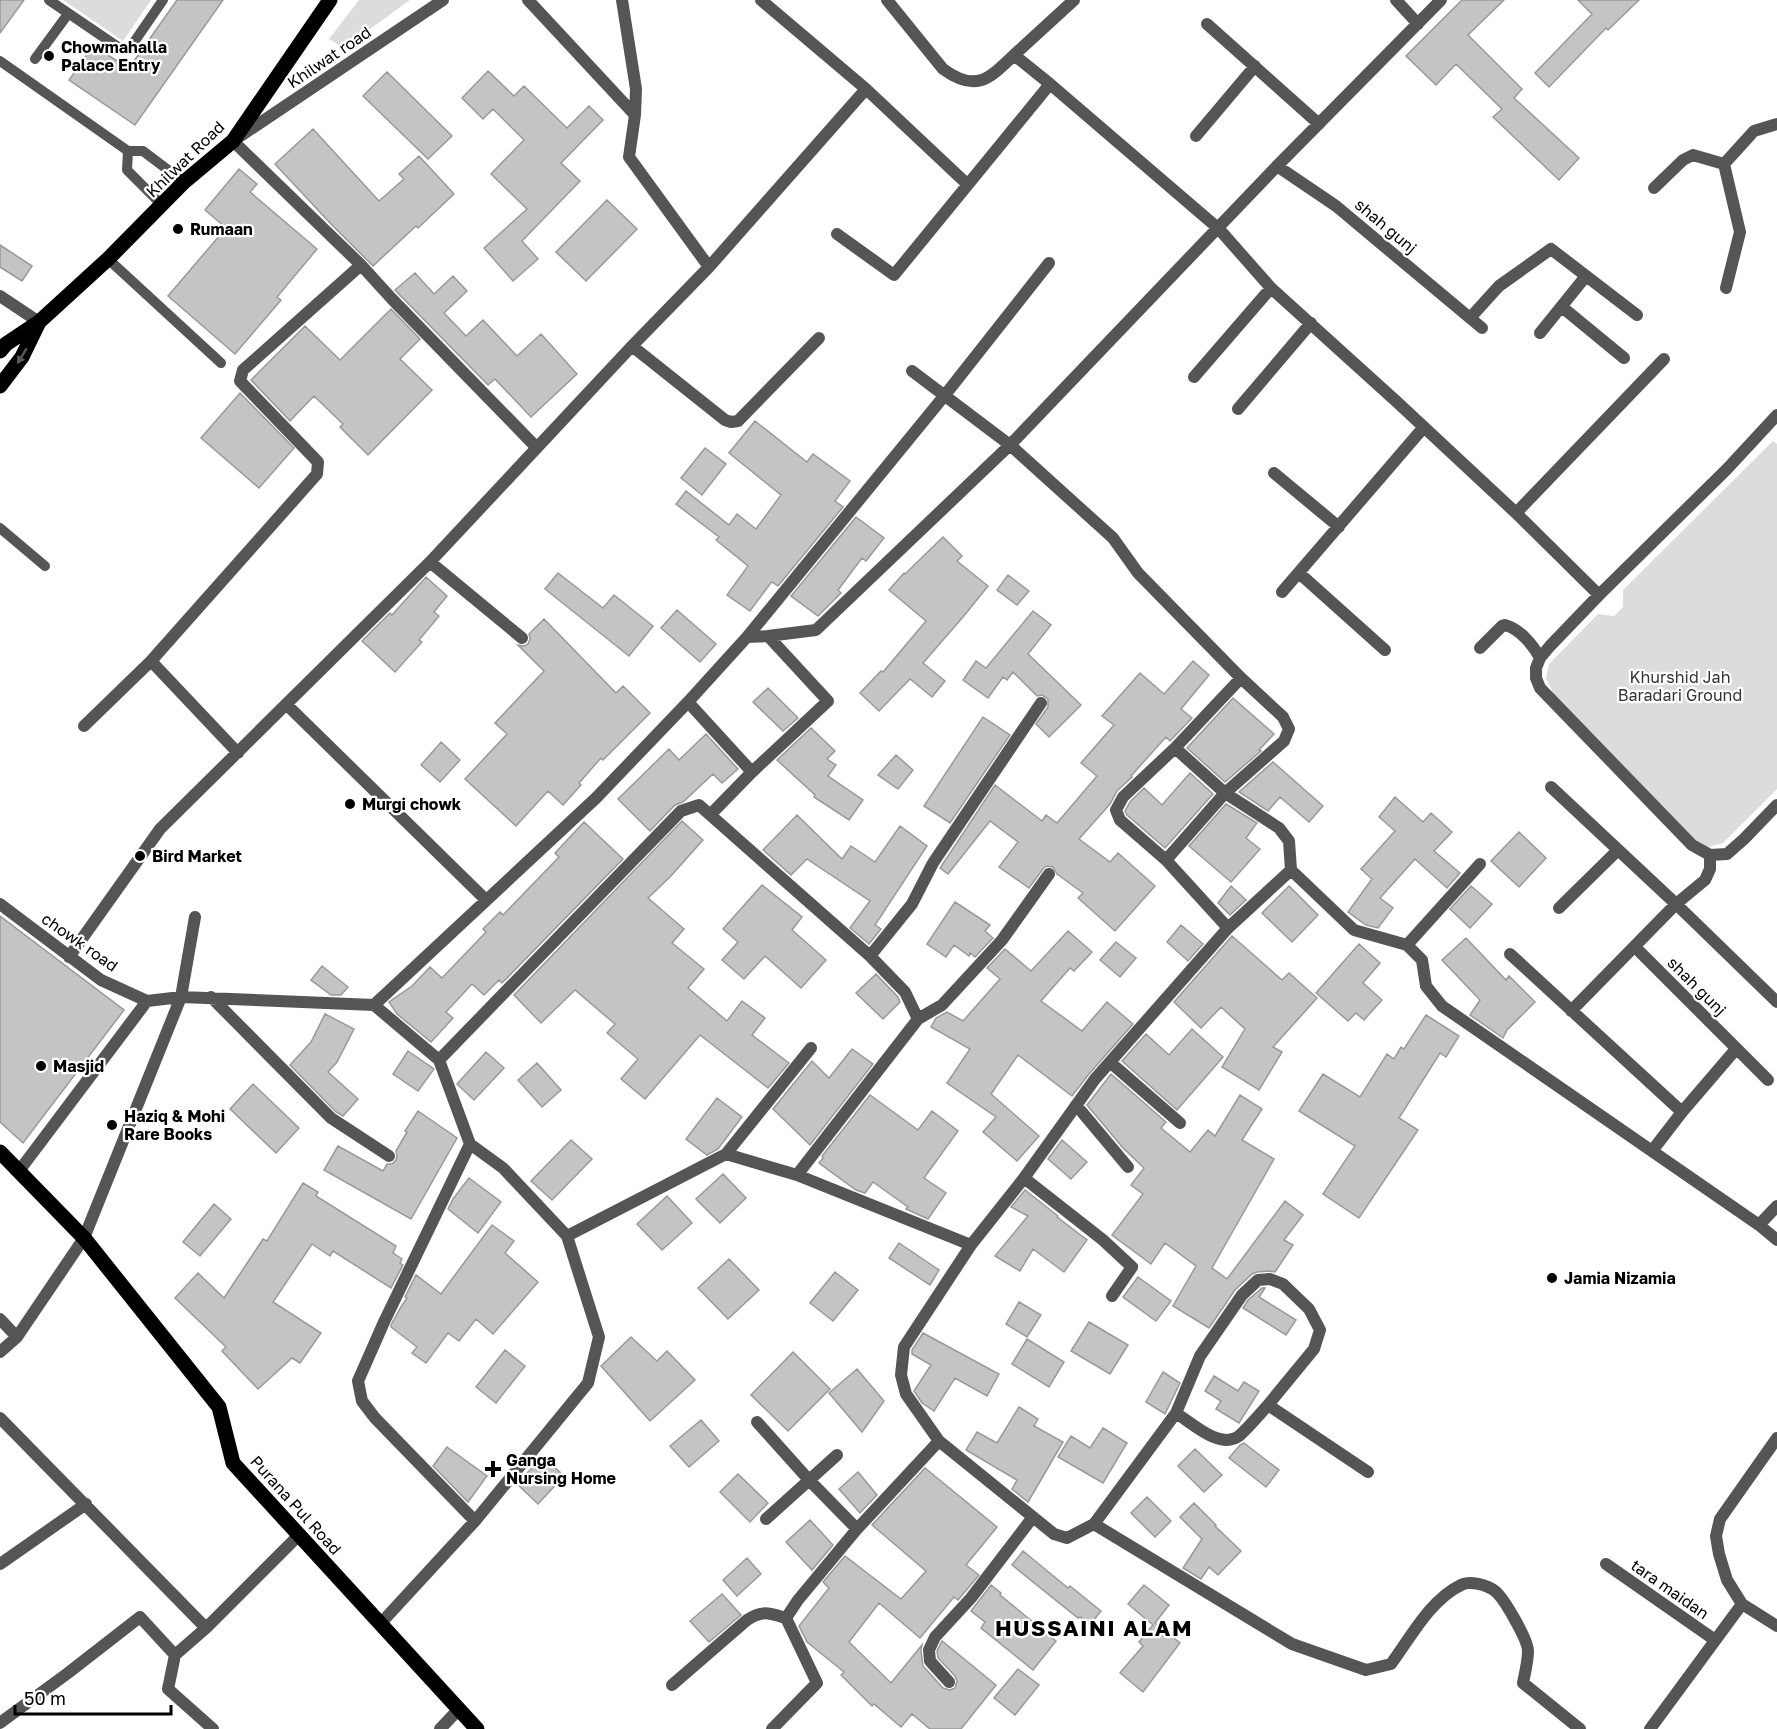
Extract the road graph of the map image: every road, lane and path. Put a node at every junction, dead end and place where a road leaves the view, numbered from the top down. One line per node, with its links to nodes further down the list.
1 (49, 0): 12 (lane)
2 (163, 0): 12 (lane)
3 (330, 0): 25 (main road, Khilwat Road)
4 (443, 0): 25 (street, Khilwat road)
5 (528, 0): 21 (street)
6 (622, 0): 21 (street)
7 (761, 0): 20 (street)
8 (887, 0): 15 (street)
9 (1074, 0): 15 (street)
10 (1396, 0): 14 (street)
11 (1441, 0): 14 (street)
12 (68, 14): 16 (lane)
13 (1207, 24): 18 (street)
14 (1418, 24): 22 (street)
15 (1014, 54): 19 (street)
16 (34, 59)
17 (0, 61): 26 (lane)
18 (1255, 66): 22 (street); 24 (street)
19 (1050, 84): 30 (street); 33 (street)
20 (866, 89): 30 (street); 38 (street)
21 (635, 115): 38 (street)
22 (1318, 124): 28 (street)
23 (1777, 124): 27 (street)
24 (1196, 136)
25 (233, 141): 29 (main road, Khilwat Road); 37 (street)
26 (129, 151): 29 (lane); 32 (lane)
27 (1724, 164): 31 (street); 41 (street)
28 (1277, 166): 33 (street); 45 (street, shah gunj)
29 (184, 182): 32 (main road, Khilwat Road)
30 (967, 184): 34 (street)
31 (1654, 188)
32 (162, 205): 35 (main road, Khilwat Road)
33 (1219, 229): 40 (street); 63 (street)
34 (837, 234)
35 (108, 259): 46 (main road, Khilwat Road); 55 (lane)
36 (1049, 263): 59 (street)
37 (361, 266): 64 (street); 80 (street)
38 (709, 267): 51 (street)
39 (1586, 276): 43 (street); 44 (street); 45 (street)
40 (1271, 288): 47 (street); 57 (street)
41 (1726, 288)
42 (0, 296): 46 (street)
43 (1562, 307): 49 (street); 53 (street)
44 (1637, 315)
45 (1470, 318): 48 (street, shah gunj)
46 (39, 322): 52 (main road, Khilwat Road); 58 (main road, Khilwat Road, one-way to 58)
47 (1311, 323): 60 (street); 62 (street)
48 (1482, 328)
49 (1540, 333)
50 (819, 338): 51 (street)
51 (632, 346): 64 (street)
52 (0, 351)
53 (1624, 358)
54 (1664, 359): 66 (street)
55 (221, 363)
56 (912, 371): 59 (street)
57 (1194, 377)
58 (0, 386)
59 (945, 395): 63 (street); 75 (street)
60 (1238, 409)
61 (1777, 415): 73 (street)
62 (1424, 427): 66 (street); 67 (street)
63 (1010, 445): 74 (street); 81 (street)
64 (537, 448): 69 (street)
65 (1274, 473): 67 (street)
66 (1516, 513): 73 (street)
67 (1339, 527): 71 (street)
68 (0, 528): 70 (lane)
69 (430, 562): 76 (street); 84 (street)
70 (45, 566)
71 (1299, 573): 72 (street); 78 (street)
72 (1282, 592)
73 (1599, 595): 79 (street)
74 (768, 636): 75 (street); 88 (street)
75 (747, 637): 82 (street)
76 (522, 638)
77 (1480, 648): 79 (street)
78 (1385, 650)
79 (1540, 658): 94 (street)
80 (151, 661): 85 (street); 87 (street)
81 (1241, 678): 86 (street); 90 (street)
82 (688, 702): 88 (street); 99 (street)
83 (1041, 703): 108 (street)
84 (287, 705): 87 (street); 99 (street)
85 (84, 726)
86 (1175, 748): 90 (street); 95 (street)
87 (238, 753): 109 (street)
88 (752, 772): 92 (street)
89 (1551, 787): 93 (street)
90 (1225, 793): 95 (street); 97 (street)
91 (1777, 805): 94 (street)
92 (711, 814): 108 (street); 119 (street)
93 (1618, 850): 101 (street); 102 (street)
94 (1710, 855): 101 (street)
95 (1166, 860): 104 (street)
96 (1480, 864): 105 (street)
97 (1291, 870): 104 (street); 105 (street)
98 (1049, 874): 116 (street)
99 (486, 900): 114 (street)
100 (0, 903): 109 (street, chowk road)
101 (1676, 904): 106 (street); 112 (street)
102 (1559, 908)
103 (195, 917): 110 (street)
104 (1228, 928): 120 (street)
105 (1407, 945): 126 (street)
106 (1635, 946): 115 (street); 118 (street, shah gunj)
107 (1510, 954): 115 (street)
108 (870, 956): 116 (street)
109 (69, 957): 113 (street, chowk road)
110 (181, 996): 111 (street); 113 (street); 137 (street)
111 (212, 997): 114 (street); 129 (street)
112 (1777, 1000)
113 (147, 1001): 131 (street)
114 (374, 1005): 119 (street)
115 (1571, 1011): 123 (street)
116 (918, 1019): 132 (street)
117 (811, 1048): 128 (street)
118 (1736, 1049): 121 (street, shah gunj); 123 (street)
119 (439, 1060): 125 (street)
120 (1111, 1063): 122 (street); 124 (street)
121 (1768, 1080)
122 (1076, 1105): 130 (street); 133 (street)
123 (1682, 1112): 126 (street)
124 (1180, 1123)
125 (470, 1144): 136 (street); 156 (street)
126 (1652, 1151): 135 (street)
127 (0, 1152): 131 (main road, Purana Pul Road)
128 (726, 1154): 132 (street); 136 (street)
129 (389, 1156)
130 (1128, 1167)
131 (19, 1171): 137 (main road, Purana Pul Road)
132 (797, 1175): 139 (street)
133 (1024, 1178): 139 (street); 140 (street)
134 (1777, 1206): 135 (street)
135 (1760, 1225): 138 (street)
136 (567, 1236): 156 (street)
137 (84, 1238): 142 (street); 159 (main road, Purana Pul Road)
138 (1777, 1240)
139 (971, 1245): 149 (street)
140 (1112, 1296)
141 (0, 1319): 142 (street)
142 (17, 1337): 143 (street)
143 (0, 1353)
144 (1268, 1405): 145 (street); 145 (street); 151 (street)
145 (1176, 1413): 157 (street)
146 (0, 1418): 153 (street)
147 (757, 1422): 152 (street)
148 (1777, 1438): 162 (street)
149 (939, 1441): 154 (street); 158 (street)
150 (837, 1455): 152 (street)
151 (1368, 1472)
152 (809, 1480): 155 (street); 158 (street)
153 (86, 1504): 160 (street); 166 (street)
154 (1033, 1517): 157 (street); 169 (street)
155 (766, 1519)
156 (475, 1521): 164 (street)
157 (1094, 1524): 177 (street)
158 (857, 1529): 163 (street)
159 (298, 1536): 164 (main road, Purana Pul Road); 166 (street)
160 (0, 1564)
161 (1606, 1564): 167 (street, tara maidan)
162 (1742, 1604): 165 (street); 167 (street)
163 (786, 1618): 170 (street); 176 (street)
164 (381, 1623): 171 (main road, Purana Pul Road)
165 (1777, 1626)
166 (207, 1628): 168 (street)
167 (1715, 1640): 178 (street)
168 (175, 1655): 172 (street); 173 (street)
169 (949, 1682)
170 (672, 1685)
171 (459, 1709): 174 (street); 175 (main road, Purana Pul Road)
172 (0, 1724)
173 (213, 1729)
174 (440, 1729)
175 (477, 1729)
176 (772, 1729)
177 (1580, 1729)
178 (1650, 1729)

